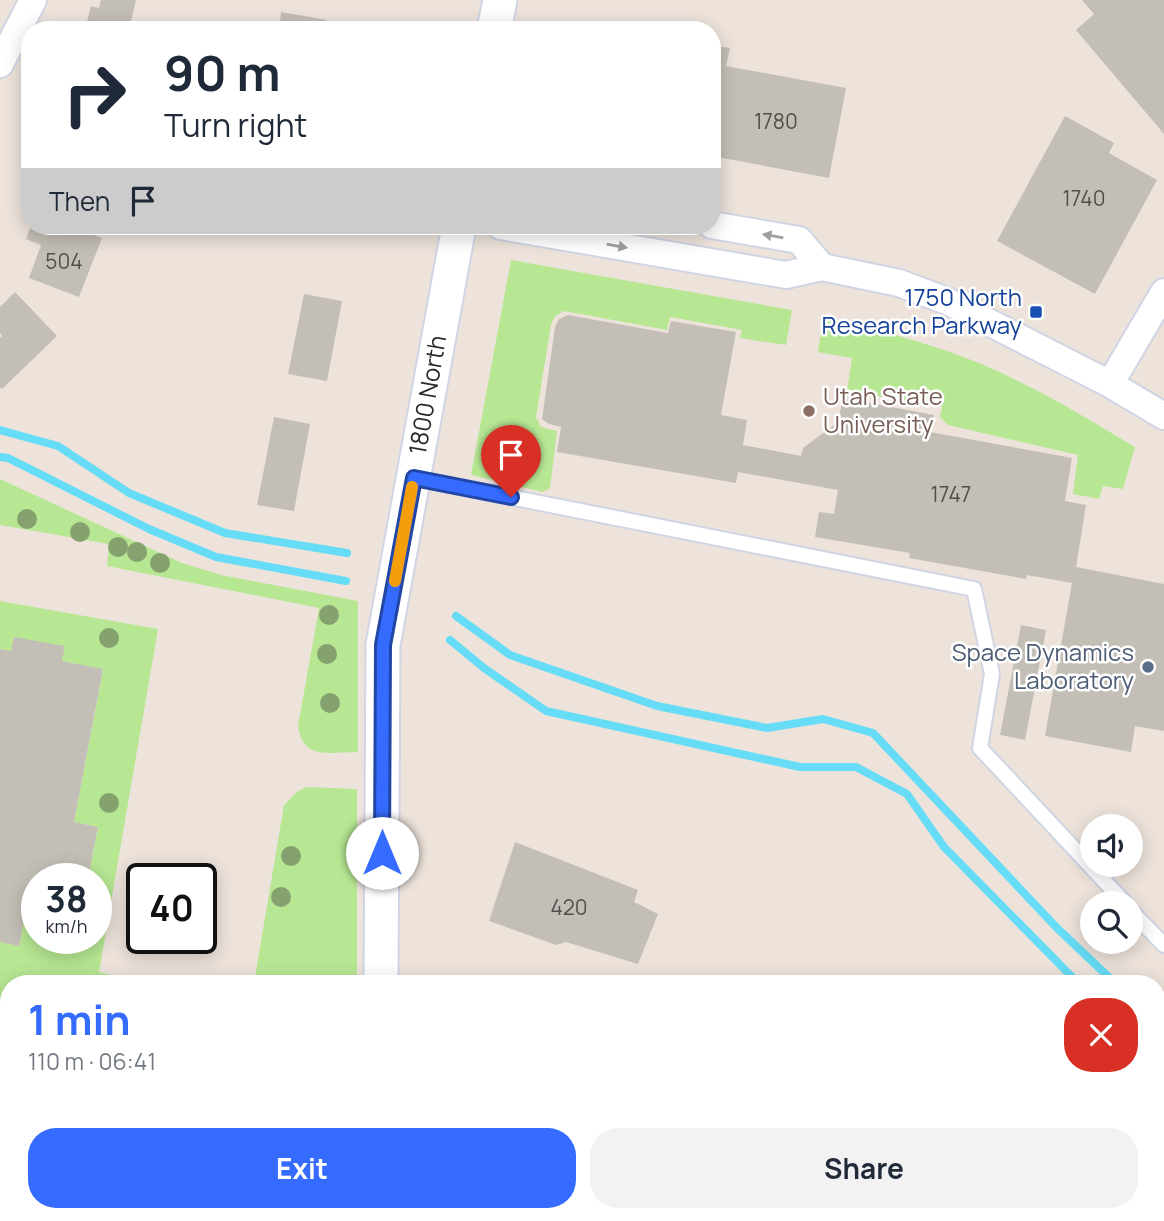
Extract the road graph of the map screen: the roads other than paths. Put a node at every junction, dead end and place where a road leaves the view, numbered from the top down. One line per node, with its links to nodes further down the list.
1 (33, 0): 3 (street)
2 (500, 0): 4 (street)
3 (22, 21)
4 (496, 21)
5 (21, 23): 6 (street)
6 (0, 64)
7 (721, 227): 10 (street, one-way to 7)
8 (457, 235): 14 (street, 1800 North)
9 (553, 235): 10 (street, one-way to 10)
10 (822, 267): 12 (street)
11 (1164, 292): 12 (street)
12 (1110, 384): 13 (street)
13 (1164, 416)
14 (414, 478): 15 (lane); 18 (street, 1800 North)
15 (1114, 891)
16 (1143, 923): 17 (lane)
17 (1164, 945)
18 (382, 975)

